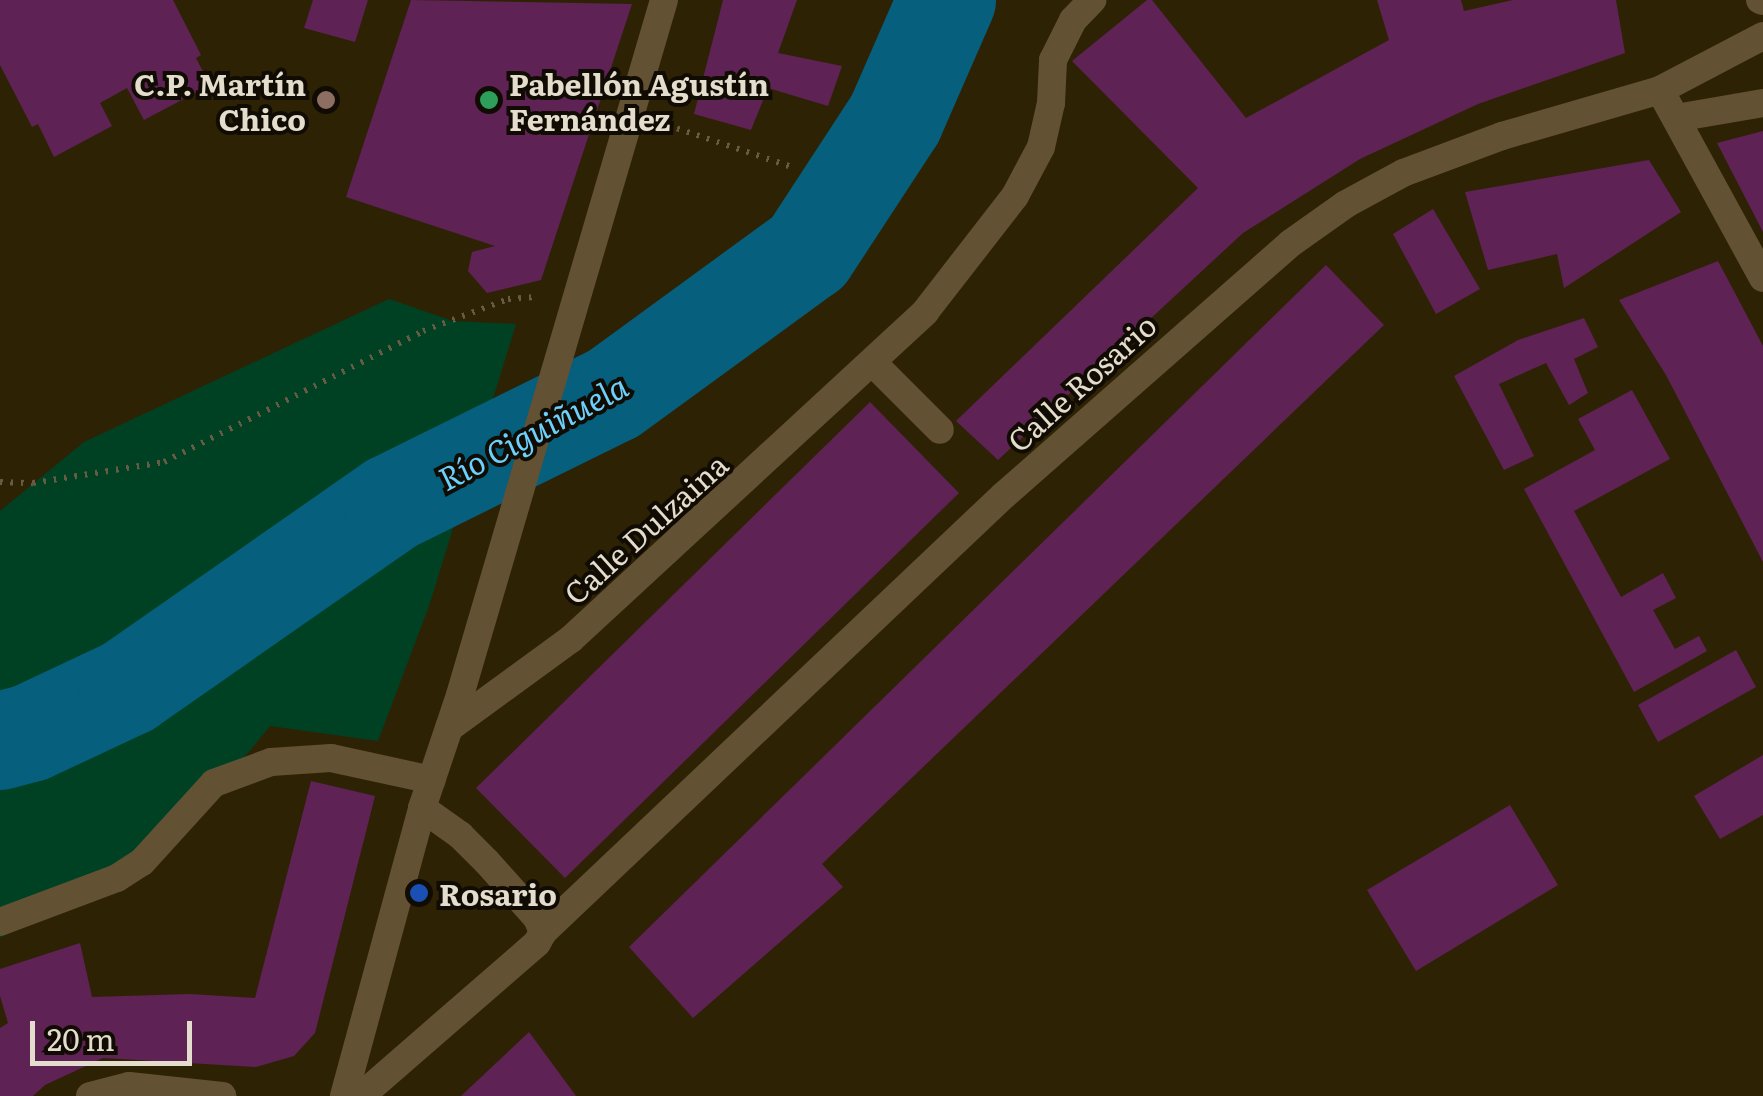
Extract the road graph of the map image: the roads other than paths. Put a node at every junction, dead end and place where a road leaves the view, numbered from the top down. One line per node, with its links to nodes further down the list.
1 (664, 0): 10 (street)
2 (1092, 0): 8 (street, Calle Dulzaina)
3 (1763, 36): 4 (street, Calle Rosario)
4 (1660, 90): 6 (street); 14 (street, Calle Rosario)
5 (1763, 104): 6 (street)
6 (1676, 118): 7 (street)
7 (1763, 278)
8 (874, 364): 9 (street); 10 (street, Calle Dulzaina)
9 (940, 430)
10 (449, 728): 11 (street)
11 (432, 780): 12 (street); 13 (street)
12 (422, 808): 14 (street); 17 (street)
13 (0, 922)
14 (543, 932): 18 (street, Calle Rosario)
15 (90, 1096): 16 (street)
16 (222, 1096)
17 (344, 1096)
18 (361, 1096)

